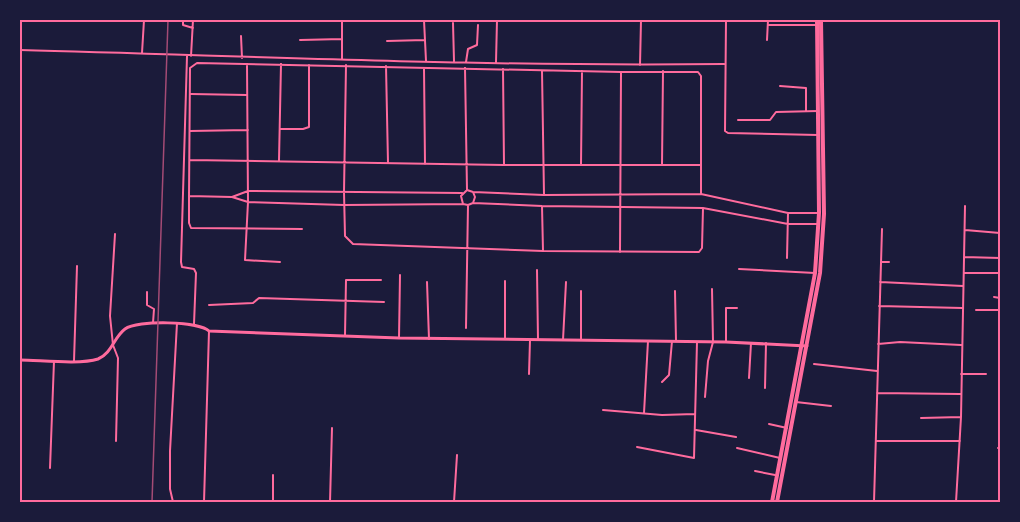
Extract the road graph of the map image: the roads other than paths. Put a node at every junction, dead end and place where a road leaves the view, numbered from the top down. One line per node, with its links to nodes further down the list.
1 (144, 20): 24 (street)
2 (183, 20): 16 (street)
3 (194, 20): 16 (street)
4 (342, 20): 18 (street)
5 (424, 20): 20 (street)
6 (497, 20): 32 (street)
7 (641, 20): 38 (street)
8 (726, 20): 35 (street)
9 (768, 20): 14 (street)
10 (817, 20): 15 (highway)
11 (821, 20): 157 (highway)
12 (453, 23): 30 (street)
13 (478, 25): 31 (street)
14 (768, 25): 15 (street); 21 (street)
15 (817, 25): 51 (highway)
16 (193, 28): 26 (street)
17 (241, 36): 27 (street)
18 (342, 39): 19 (street); 28 (street)
19 (300, 40)
20 (425, 40): 22 (street); 29 (street)
21 (767, 40)
22 (387, 41)
23 (20, 50): 24 (street)
24 (142, 53): 25 (street)
25 (187, 56): 26 (street); 137 (street)
26 (191, 56): 27 (street)
27 (242, 58): 28 (street)
28 (342, 59): 29 (street)
29 (426, 61): 30 (street)
30 (454, 61): 31 (street)
31 (466, 62): 32 (street)
32 (496, 62): 38 (street)
33 (247, 64): 34 (street); 48 (street); 49 (street)
34 (281, 64): 36 (street); 53 (street)
35 (724, 64): 38 (street); 56 (street)
36 (309, 65): 37 (street); 53 (street)
37 (346, 65): 39 (street); 60 (street)
38 (640, 65)
39 (386, 66): 40 (street); 61 (street)
40 (424, 68): 41 (street); 62 (street)
41 (465, 68): 42 (street); 63 (street)
42 (503, 69): 43 (street); 64 (street)
43 (542, 70): 44 (street); 65 (street)
44 (582, 71): 46 (street); 66 (street)
45 (663, 71): 46 (street); 67 (street); 68 (street)
46 (621, 72): 69 (street)
47 (780, 86): 50 (street)
48 (191, 94): 49 (street); 55 (street)
49 (247, 95): 54 (street)
50 (806, 111): 51 (street); 52 (street)
51 (818, 111): 56 (highway)
52 (738, 120)
53 (280, 129): 59 (street)
54 (248, 130): 55 (street); 58 (street)
55 (190, 131): 57 (street)
56 (818, 135): 90 (highway)
57 (190, 160): 58 (street); 78 (street)
58 (248, 161): 59 (street); 71 (street)
59 (279, 161): 60 (street)
60 (344, 163): 61 (street); 72 (street)
61 (388, 163): 62 (street)
62 (425, 164): 63 (street)
63 (467, 164): 64 (street); 70 (street)
64 (504, 165): 65 (street)
65 (543, 165): 66 (street); 77 (street)
66 (581, 165): 69 (street)
67 (662, 165): 68 (street); 69 (street)
68 (701, 165): 76 (street)
69 (621, 166): 75 (street)
70 (467, 190): 73 (street); 74 (street)
71 (248, 191): 72 (street); 79 (street); 80 (street)
72 (344, 192): 74 (street); 83 (street)
73 (473, 192): 77 (street); 81 (street)
74 (462, 193): 82 (street)
75 (621, 194): 76 (street); 77 (street); 87 (street)
76 (701, 194): 89 (street)
77 (544, 195)
78 (189, 196): 79 (street); 93 (street)
79 (232, 197): 80 (street)
80 (248, 202): 83 (street); 93 (street)
81 (473, 203): 84 (street); 85 (street)
82 (463, 204): 83 (street); 84 (street)
83 (344, 205): 99 (street)
84 (468, 205): 99 (street)
85 (543, 206): 87 (street); 100 (street)
86 (965, 206): 96 (street)
87 (621, 208): 88 (street); 101 (street)
88 (703, 208): 91 (street); 101 (street)
89 (788, 213): 90 (street); 91 (street)
90 (819, 213): 92 (highway)
91 (788, 224): 92 (street); 103 (street)
92 (819, 224): 111 (highway)
93 (247, 229): 94 (street); 105 (street)
94 (302, 229)
95 (882, 229): 106 (street)
96 (965, 230): 97 (street); 102 (street)
97 (1000, 233)
98 (115, 234): 156 (street)
99 (468, 249): 100 (street); 138 (street)
100 (543, 251): 101 (street)
101 (620, 252)
102 (964, 257): 104 (street); 112 (street)
103 (787, 258)
104 (1000, 258)
105 (280, 262)
106 (880, 262): 107 (street); 119 (street)
107 (889, 262)
108 (78, 266): 161 (street)
109 (739, 269): 111 (street)
110 (537, 270): 145 (street)
111 (815, 273): 157 (highway)
112 (964, 273): 113 (street); 120 (street)
113 (1000, 273)
114 (400, 275): 141 (street)
115 (381, 280): 127 (street)
116 (506, 281): 143 (street)
117 (427, 282): 142 (street)
118 (566, 282): 146 (street)
119 (880, 282): 120 (street); 130 (street)
120 (963, 286): 132 (street)
121 (712, 289): 151 (street)
122 (582, 291): 147 (street)
123 (675, 291): 149 (street)
124 (147, 292): 135 (street)
125 (994, 297): 126 (street)
126 (1000, 298)
127 (345, 301): 128 (street); 129 (street); 140 (street)
128 (384, 302)
129 (209, 305)
130 (879, 306): 132 (street); 155 (street)
131 (737, 308): 152 (street)
132 (962, 308): 158 (street)
133 (976, 310): 134 (street)
134 (1000, 310)
135 (153, 323): 136 (main road); 156 (main road)
136 (177, 324): 137 (main road); 196 (street)
137 (194, 325): 139 (main road)
138 (466, 328)
139 (209, 331): 140 (main road); 197 (street)
140 (345, 337): 141 (main road)
141 (399, 338): 142 (main road)
142 (429, 339): 143 (main road)
143 (505, 339): 144 (main road)
144 (530, 340): 145 (main road); 164 (street)
145 (538, 340): 146 (main road)
146 (563, 340): 147 (main road)
147 (581, 340): 148 (main road)
148 (648, 340): 149 (main road); 176 (street)
149 (674, 341): 150 (main road); 168 (street)
150 (697, 342): 151 (main road); 177 (street)
151 (713, 342): 152 (main road); 172 (street)
152 (726, 342): 153 (main road)
153 (751, 343): 154 (main road); 167 (street)
154 (766, 343): 157 (main road); 169 (street)
155 (878, 344): 158 (street); 163 (street)
156 (113, 345): 161 (main road); 185 (street)
157 (804, 345): 173 (highway); 182 (highway)
158 (961, 345): 165 (street)
159 (20, 360): 160 (main road)
160 (54, 360): 161 (main road); 192 (street)
161 (74, 361)
162 (814, 364): 163 (street)
163 (877, 371): 170 (street)
164 (529, 374)
165 (961, 374): 166 (street); 171 (street)
166 (986, 374)
167 (750, 378)
168 (662, 381)
169 (765, 388)
170 (877, 393): 171 (street); 186 (street)
171 (960, 394): 178 (street)
172 (705, 397)
173 (796, 402): 174 (street); 202 (highway)
174 (831, 406)
175 (603, 410): 176 (street)
176 (644, 413): 177 (street)
177 (696, 414): 183 (street)
178 (961, 417): 179 (street); 187 (street)
179 (921, 418)
180 (768, 424): 182 (street)
181 (332, 428): 199 (street)
182 (787, 428): 191 (highway)
183 (696, 430): 184 (street); 188 (street)
184 (736, 437)
185 (116, 441)
186 (876, 441): 187 (street); 204 (street)
187 (960, 441): 205 (street)
188 (637, 447)
189 (737, 448): 191 (street)
190 (457, 455): 200 (street)
191 (780, 458): 195 (highway)
192 (50, 468)
193 (755, 471): 195 (street)
194 (273, 475): 198 (street)
195 (777, 475): 201 (highway)
196 (173, 502)
197 (204, 502)
198 (273, 502)
199 (330, 502)
200 (454, 502)
201 (772, 502)
202 (777, 502)
203 (849, 502): 204 (street)
204 (874, 502)
205 (956, 502)

